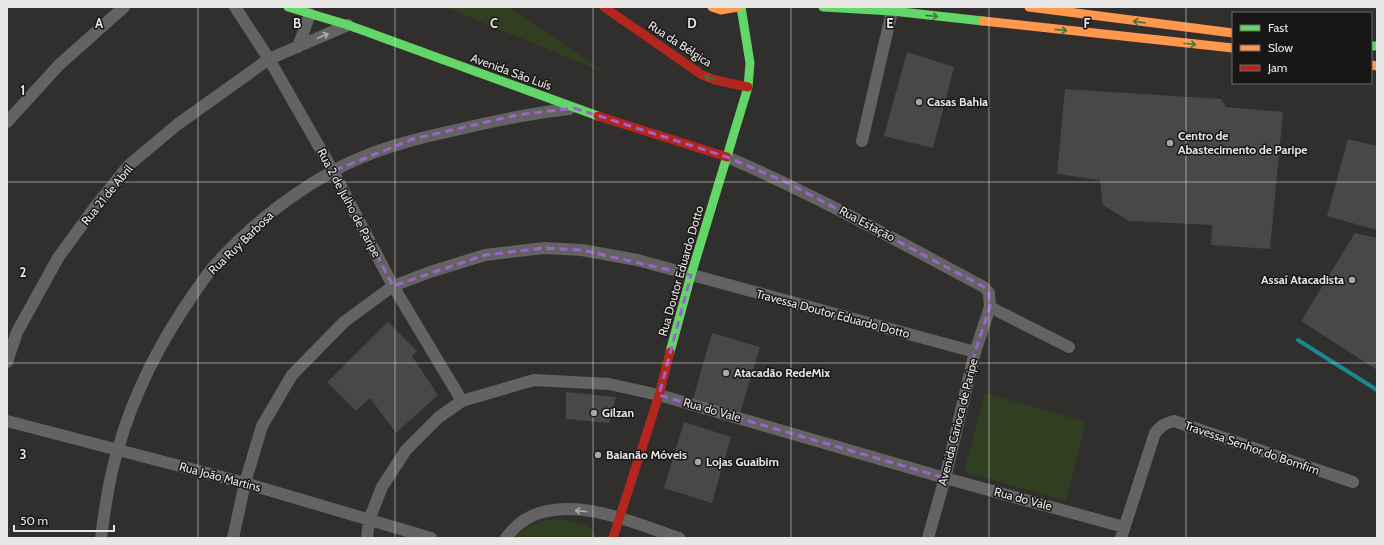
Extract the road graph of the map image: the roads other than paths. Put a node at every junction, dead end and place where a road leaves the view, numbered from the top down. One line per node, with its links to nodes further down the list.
1 (124, 7): 20 (street)
2 (235, 7): 15 (street, Rua 2 de Julho de Paripe)
3 (288, 7): 10 (main road, Avenida São Luís)
4 (604, 7): 16 (main road, Rua da Bélgica, one-way to 4)
5 (712, 7): 6 (main road)
6 (739, 7): 16 (main road, Rua Doutor Eduardo Dotto)
7 (823, 7): 9 (main road)
8 (1029, 7): 12 (main road, one-way to 8)
9 (892, 11): 14 (main road, one-way to 14); 21 (street)
10 (310, 14): 11 (main road, Avenida São Luís); 13 (street)
11 (348, 25): 13 (street, Rua 21 de Abril, one-way to 11); 17 (main road, Avenida São Luís)
12 (1232, 33)
13 (298, 46): 15 (street, Rua 21 de Abril)
14 (1232, 48)
15 (269, 59): 23 (street, Rua 2 de Julho de Paripe); 29 (street, Rua 21 de Abril)
16 (748, 86): 22 (main road, Rua Doutor Eduardo Dotto)
17 (530, 92): 18 (main road, Avenida São Luís); 19 (street)
18 (574, 108): 19 (street, Rua Ruy Barbosa); 22 (main road, Avenida São Luís)
19 (517, 115): 23 (street, Rua Ruy Barbosa)
20 (7, 122)
21 (862, 140)
22 (727, 157): 24 (main road, Rua Doutor Eduardo Dotto); 26 (street, Rua Estação)
23 (333, 171): 25 (street, Rua 2 de Julho de Paripe); 33 (street, Rua Ruy Barbosa)
24 (691, 275): 25 (street, Travessa Doutor Eduardo Dotto); 28 (street, Travessa Doutor Eduardo Dotto); 30 (main road, Rua Doutor Eduardo Dotto)
25 (393, 286): 31 (street, Rua 2 de Julho de Paripe); 36 (street, Travessa Doutor Eduardo Dotto)
26 (990, 307): 27 (street); 28 (street, Avenida Carioca de Paripe)
27 (1069, 347)
28 (975, 352): 34 (street, Avenida Carioca de Paripe)
29 (7, 362)
30 (659, 395): 31 (street, Rua do Vale); 34 (street, Rua do Vale); 37 (main road, Rua Doutor Eduardo Dotto)
31 (462, 401): 38 (street, Rua do Vale)
32 (7, 421): 33 (street, Rua João Martins)
33 (118, 449): 36 (street, Rua João Martins); 40 (street, Rua Ruy Barbosa)
34 (945, 478): 39 (street, Rua do Vale); 47 (street, Avenida Carioca de Paripe)
35 (1353, 482): 39 (street, Travessa Senhor do Bomfim)
36 (245, 483): 38 (street, Rua João Martins); 41 (street, Travessa Doutor Eduardo Dotto)
37 (619, 518): 44 (street, one-way to 44); 45 (main road, Rua Doutor Eduardo Dotto); 46 (street)
38 (370, 520): 42 (street, Rua do Vale); 43 (street, Rua João Martins)
39 (1122, 533)
40 (101, 538)
41 (233, 538)
42 (367, 538)
43 (430, 538)
44 (506, 538)
45 (613, 538)
46 (679, 538)
47 (928, 538)

